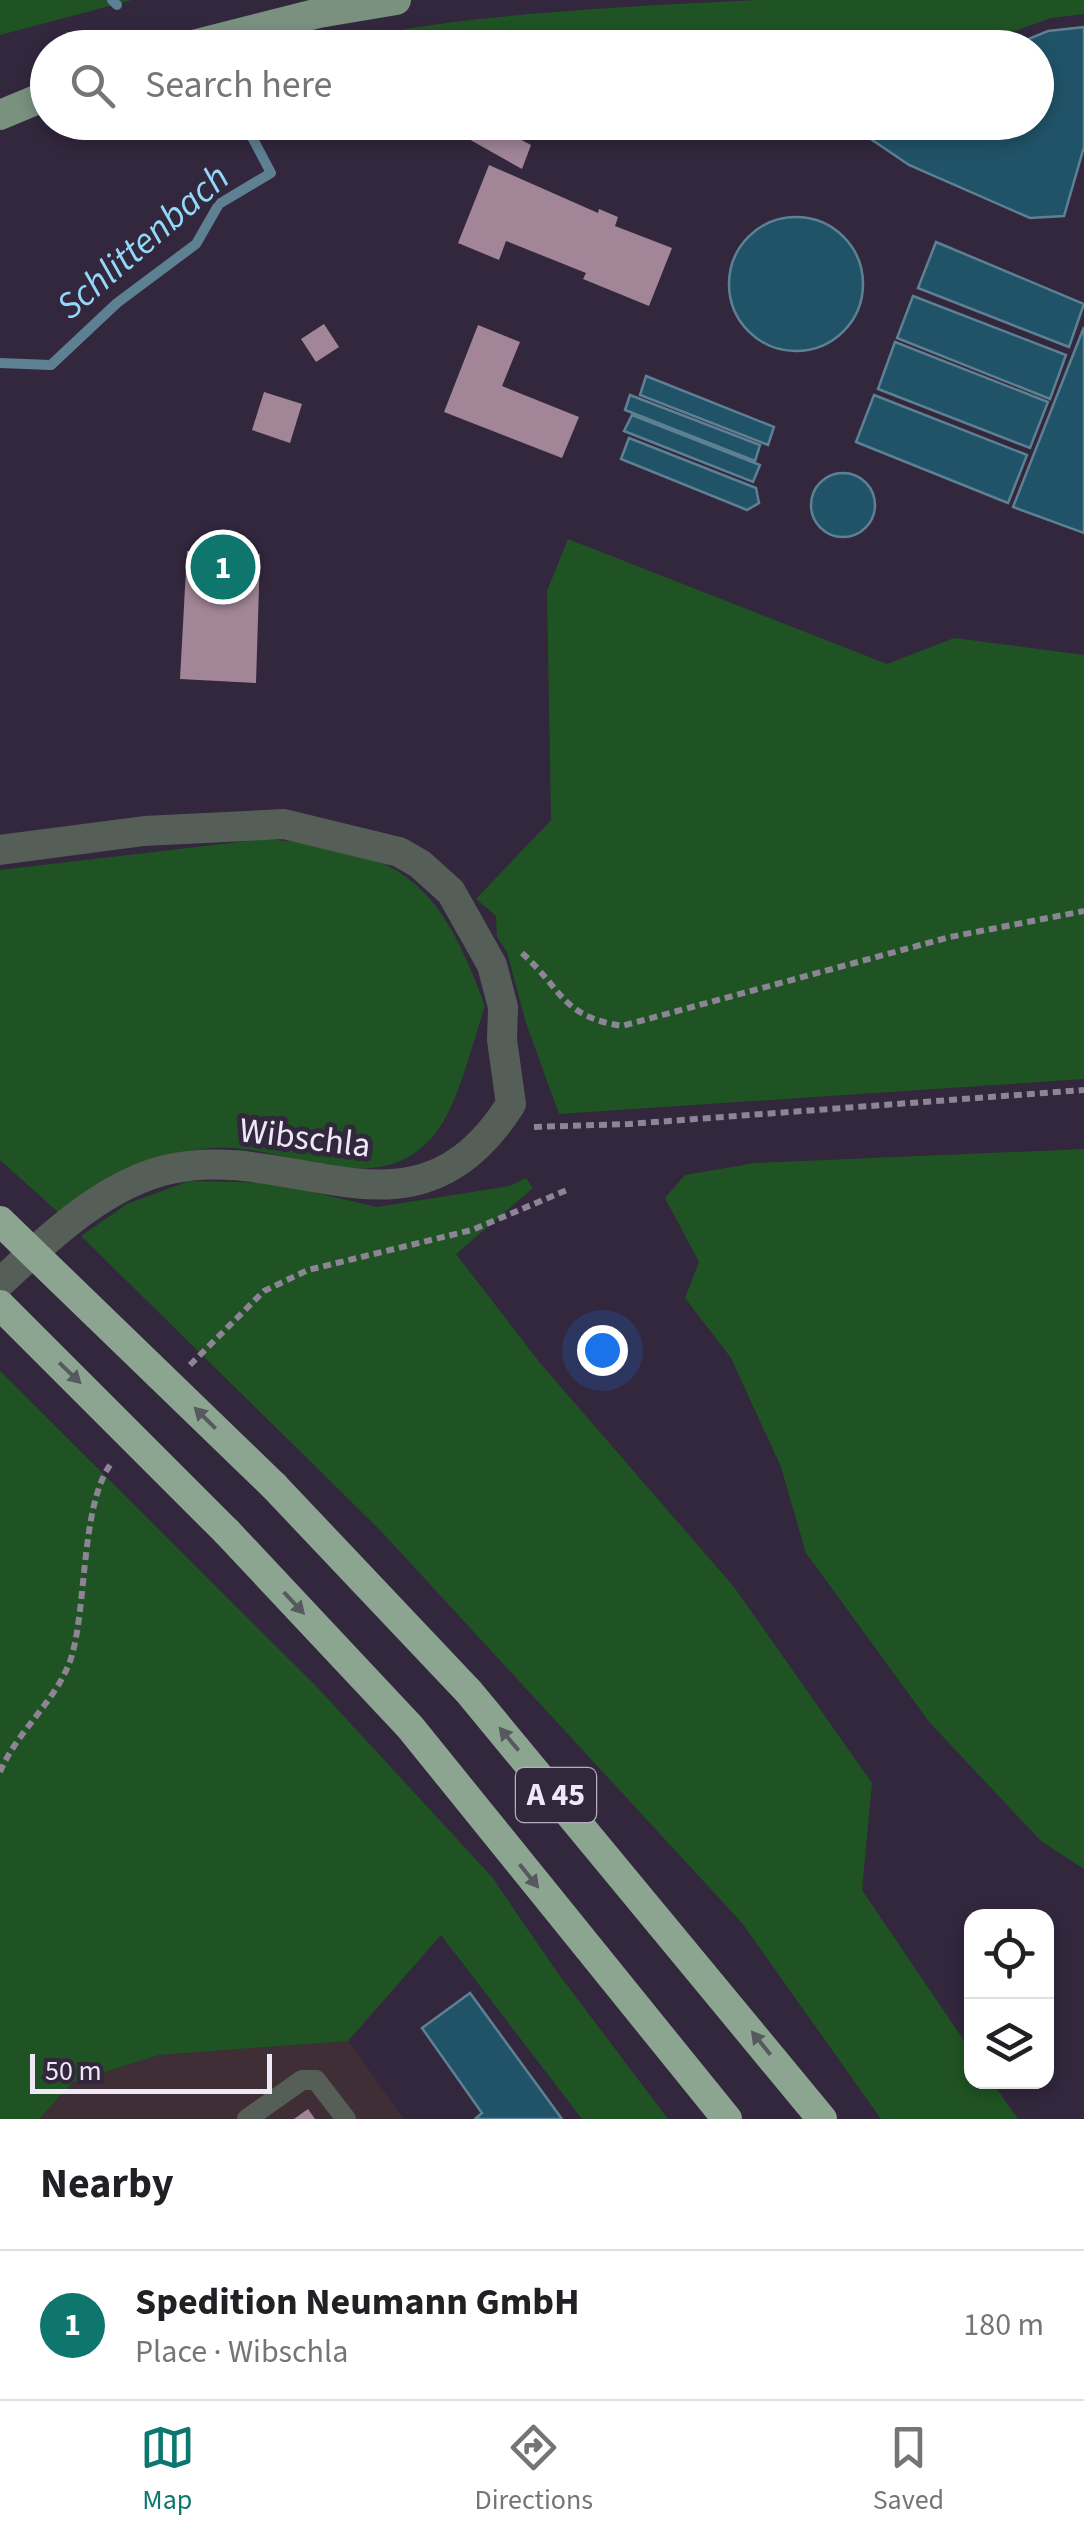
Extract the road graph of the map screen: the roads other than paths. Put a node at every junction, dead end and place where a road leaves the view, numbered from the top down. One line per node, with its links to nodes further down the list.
1 (396, 0): 2 (main road)
2 (252, 30)
3 (30, 102): 4 (main road)
4 (0, 114)
5 (0, 850): 7 (street, Wibschla)
6 (0, 1220): 12 (highway, A 45, one-way to 6, bridge)
7 (0, 1283)
8 (0, 1306): 11 (highway, A 45, one-way to 11, bridge)
9 (248, 2119): 10 (lane)
10 (346, 2119)
11 (727, 2119)
12 (822, 2119)

